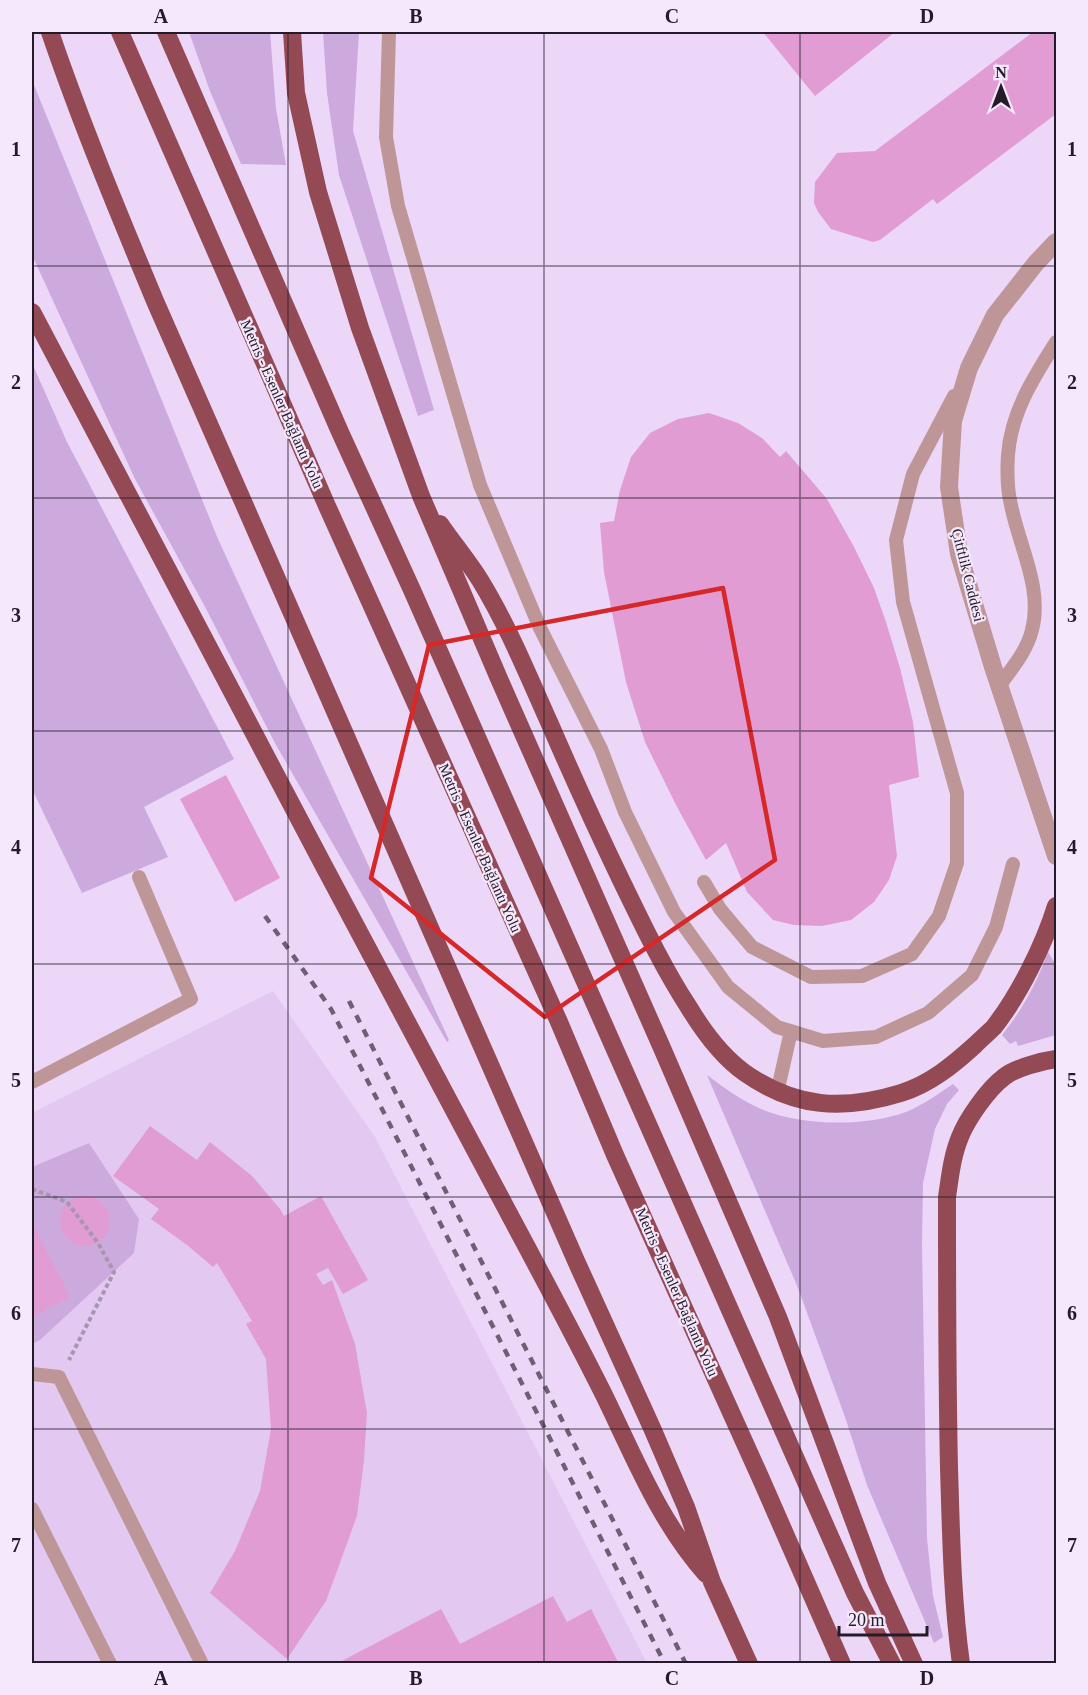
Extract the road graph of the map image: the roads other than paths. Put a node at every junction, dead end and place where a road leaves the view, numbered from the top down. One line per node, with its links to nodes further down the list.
1 (50, 32): 23 (highway)
2 (120, 32): 27 (highway, Metris - Esenler Bağlantı Yolu)
3 (166, 32): 28 (highway)
4 (292, 32): 10 (highway)
5 (389, 32): 17 (lane)
6 (1056, 242): 9 (street, Çitftlik Caddesi)
7 (32, 312): 23 (highway)
8 (1056, 342): 11 (lane)
9 (969, 368): 11 (street, Çitftlik Caddesi); 15 (lane)
10 (421, 496): 20 (highway); 29 (highway)
11 (1000, 685): 12 (street, Çitftlik Caddesi)
12 (1056, 856)
13 (1013, 864): 17 (lane)
14 (139, 877): 19 (lane)
15 (704, 882)
16 (1056, 906): 20 (highway)
17 (791, 1031): 20 (lane)
18 (1056, 1059): 30 (highway)
19 (32, 1082)
20 (777, 1093)
21 (32, 1374): 25 (lane)
22 (32, 1509): 24 (lane)
23 (712, 1581): 26 (highway)
24 (110, 1664)
25 (202, 1664)
26 (749, 1664)
27 (842, 1664)
28 (892, 1664)
29 (914, 1664)
30 (961, 1664)

